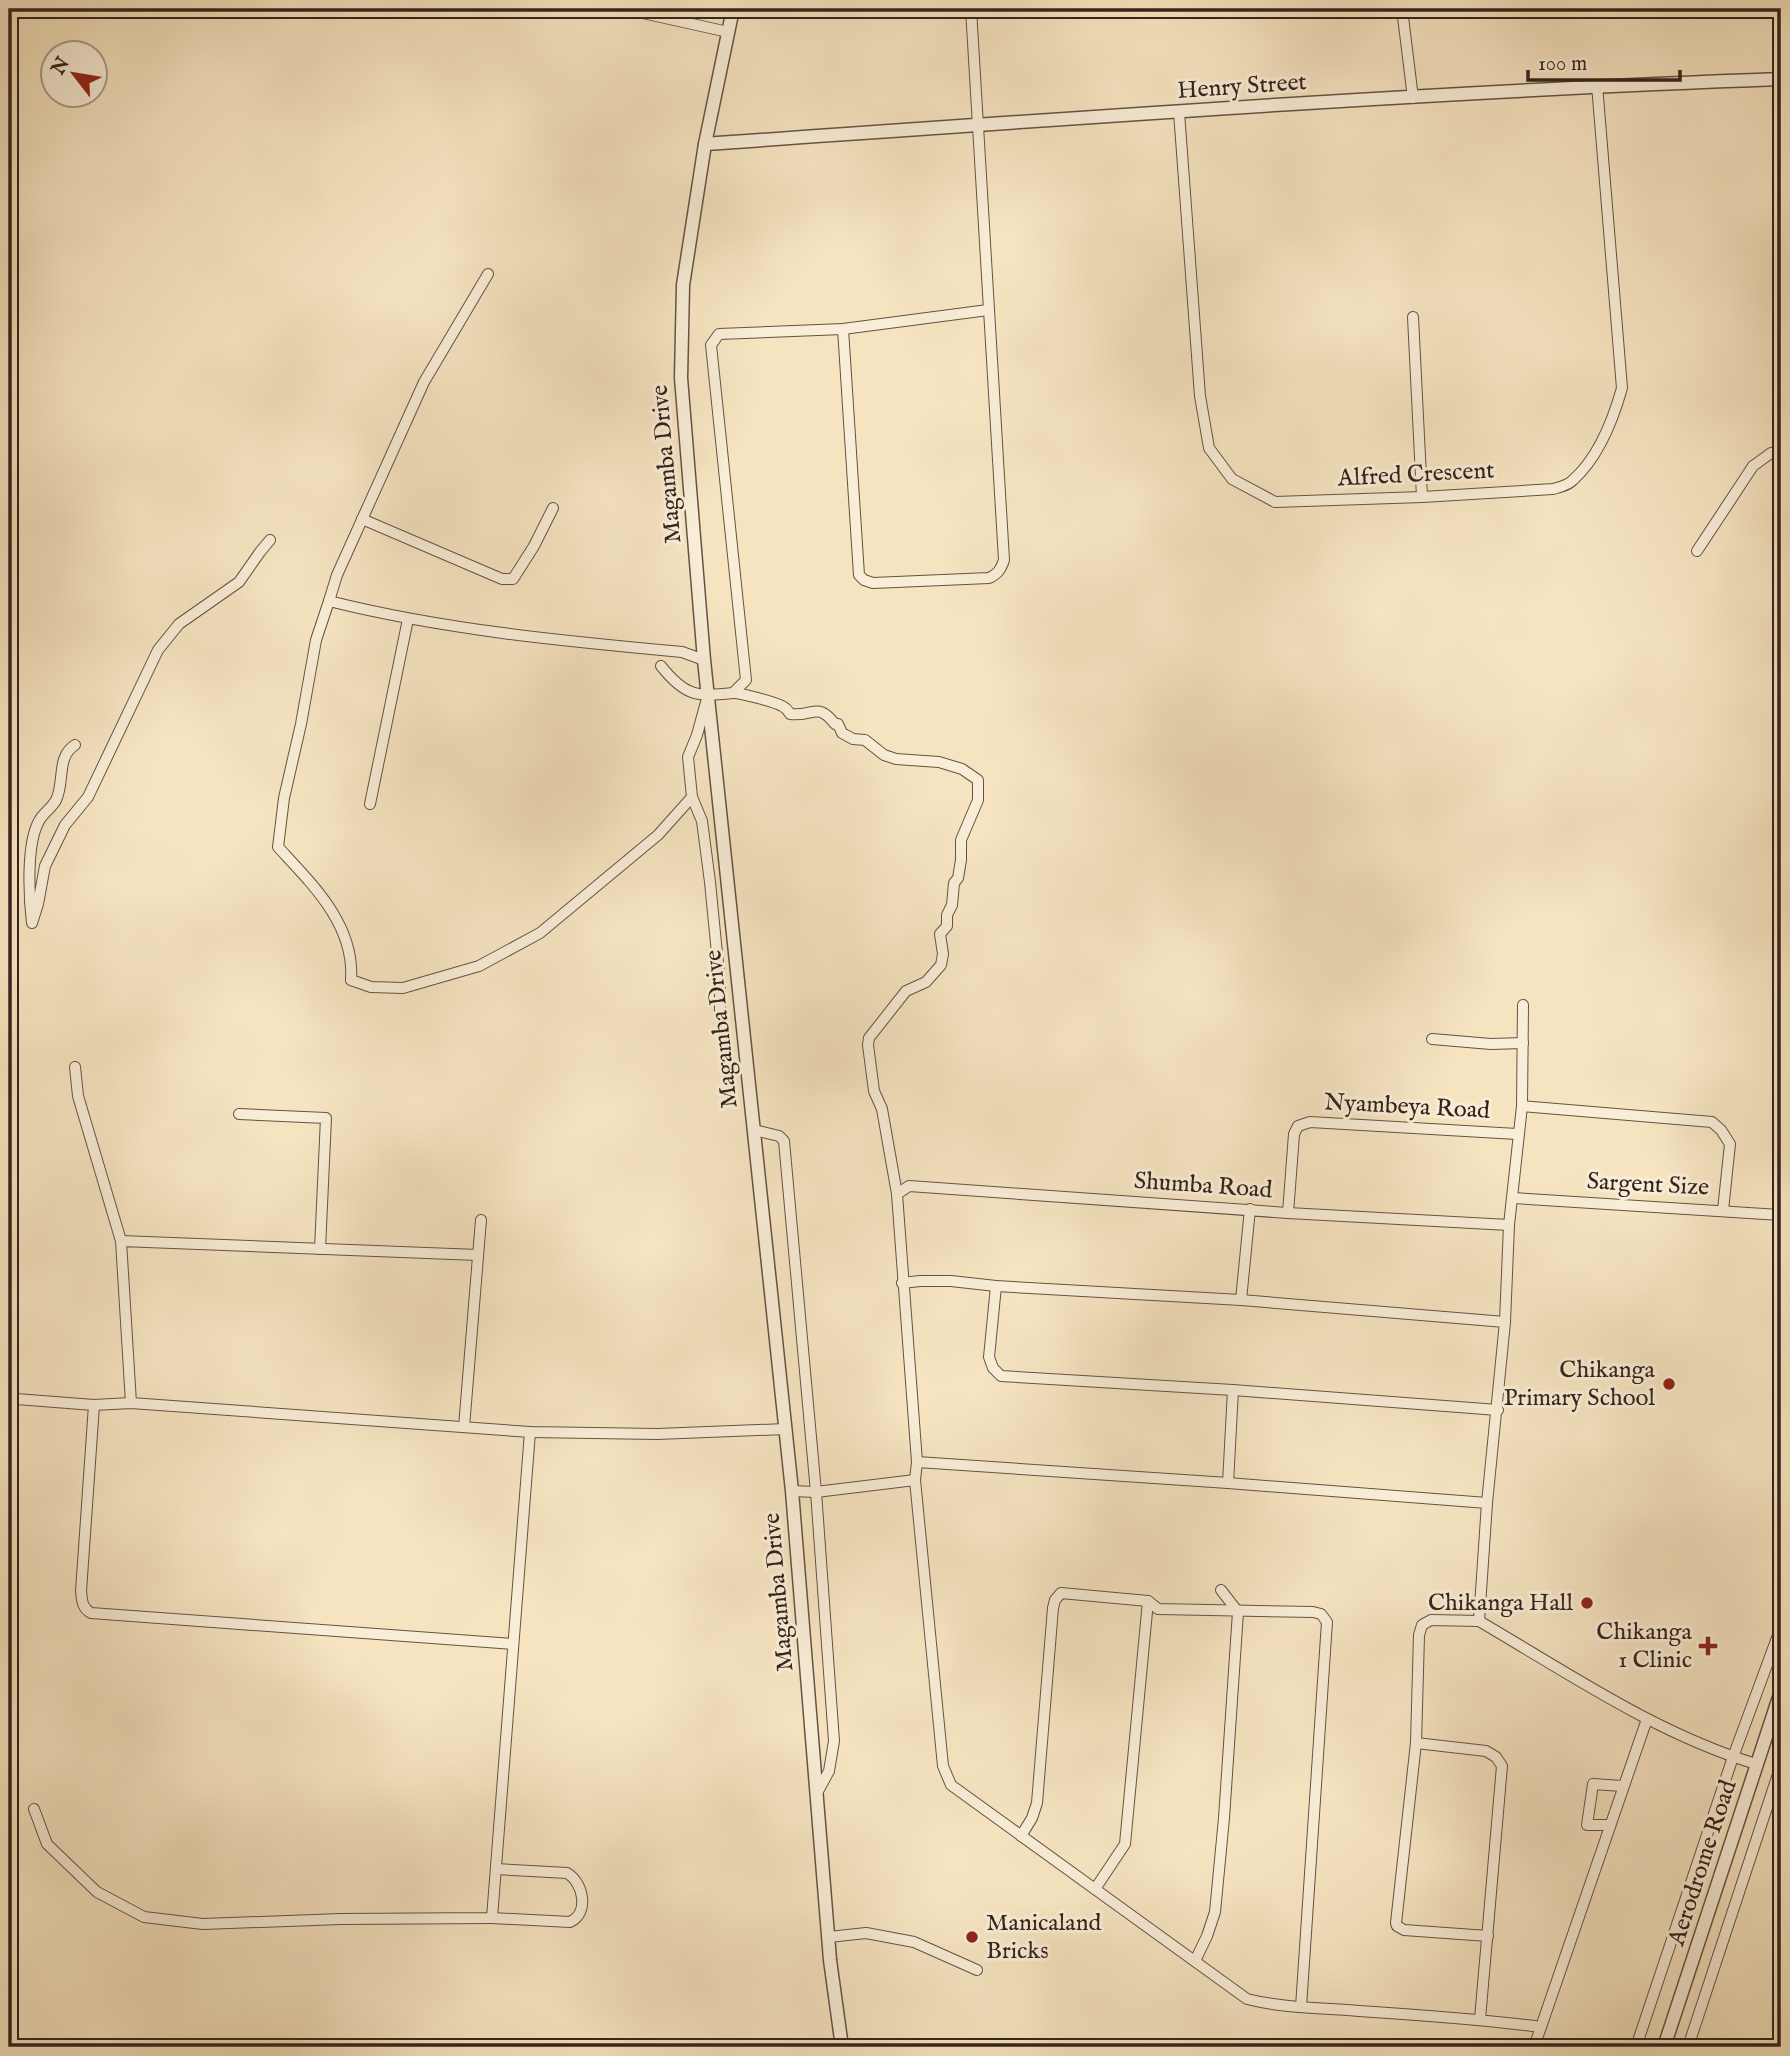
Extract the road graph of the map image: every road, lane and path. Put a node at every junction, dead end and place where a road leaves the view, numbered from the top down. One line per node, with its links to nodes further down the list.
1 (625, 9): 5 (street)
2 (733, 9): 5 (street, Magamba Drive)
3 (971, 9): 10 (street)
4 (1402, 9): 8 (street)
5 (727, 32): 11 (street, Magamba Drive)
6 (1781, 79): 7 (street, Henry Street)
7 (1597, 85): 8 (street, Henry Street); 17 (street, Alfred Crescent)
8 (1413, 98): 9 (street, Henry Street)
9 (1179, 112): 10 (street, Henry Street); 17 (street, Alfred Crescent)
10 (979, 125): 11 (street, Henry Street); 13 (street)
11 (705, 144): 24 (street, Magamba Drive)
12 (488, 274): 19 (street)
13 (988, 310): 15 (street); 15 (street)
14 (1413, 317): 17 (street)
15 (844, 329): 26 (street)
16 (1781, 453): 21 (street)
17 (1422, 497)
18 (553, 508): 19 (street)
19 (362, 519): 22 (street)
20 (270, 540): 28 (street)
21 (1697, 551)
22 (329, 601): 23 (street); 29 (street)
23 (408, 619): 24 (street); 30 (street)
24 (704, 660): 27 (street, Magamba Drive)
25 (661, 666): 27 (street)
26 (733, 693): 27 (street); 40 (street)
27 (708, 696): 29 (street); 38 (street, Magamba Drive)
28 (75, 745)
29 (692, 797): 32 (street)
30 (370, 804)
31 (1523, 1005): 34 (street)
32 (720, 1010)
33 (1432, 1039): 34 (street)
34 (1524, 1042): 36 (street)
35 (75, 1068): 48 (street)
36 (1522, 1106): 39 (street); 43 (street)
37 (239, 1114): 49 (street)
38 (754, 1130): 61 (street, Magamba Drive); 67 (street)
39 (1517, 1134): 41 (street); 44 (street, Nyambeya Road)
40 (897, 1194): 42 (street, Shumba Road); 51 (street)
41 (1513, 1198): 43 (street, Sargent Size); 47 (street)
42 (1250, 1209): 44 (street, Shumba Road); 53 (street)
43 (1723, 1210): 45 (street, Sargent Size)
44 (1289, 1213): 47 (street, Shumba Road)
45 (1781, 1215)
46 (481, 1220): 50 (street)
47 (1508, 1225): 54 (street)
48 (121, 1241): 49 (street); 57 (street)
49 (320, 1249): 50 (street)
50 (478, 1255): 60 (street)
51 (902, 1283): 52 (street); 63 (street)
52 (996, 1286): 53 (street); 55 (street)
53 (1241, 1300): 54 (street)
54 (1505, 1322): 59 (street)
55 (1233, 1390): 59 (street); 65 (street)
56 (9, 1395): 58 (street)
57 (131, 1403): 58 (street); 60 (street)
58 (94, 1405): 74 (street)
59 (1497, 1410): 68 (street)
60 (464, 1427): 62 (street)
61 (786, 1429): 62 (street); 66 (street, Magamba Drive)
62 (530, 1432): 74 (street)
63 (917, 1462): 64 (street); 65 (street)
64 (915, 1480): 67 (street); 85 (street)
65 (1228, 1483): 68 (street)
66 (792, 1491): 67 (street); 82 (street, Magamba Drive)
67 (816, 1492): 82 (street)
68 (1487, 1503): 72 (street)
69 (1221, 1590): 71 (street)
70 (1148, 1601): 71 (street); 85 (street); 87 (street)
71 (1238, 1612): 91 (street); 93 (street)
72 (1479, 1621): 76 (street); 77 (street)
73 (1781, 1626): 78 (street)
74 (513, 1644): 86 (street)
75 (1781, 1691): 79 (street, Aerodrome Road)
76 (1647, 1719): 78 (street); 81 (street)
77 (1416, 1744): 89 (street); 89 (street)
78 (1733, 1757): 79 (street); 98 (street)
79 (1756, 1764): 99 (street, Aerodrome Road)
80 (1781, 1765): 100 (street)
81 (1622, 1786): 84 (street); 84 (street)
82 (817, 1793): 90 (street, Magamba Drive)
83 (34, 1809): 88 (street)
84 (1609, 1825): 95 (street)
85 (1021, 1836): 87 (street)
86 (496, 1869): 88 (street); 88 (street)
87 (1095, 1889): 91 (street)
88 (492, 1918)
89 (1488, 1936): 94 (street)
90 (829, 1937): 92 (street); 96 (street, Magamba Drive)
91 (1195, 1961): 93 (street)
92 (977, 1970)
93 (1301, 2007): 94 (street)
94 (1480, 2019): 95 (street)
95 (1541, 2027): 97 (street)
96 (842, 2047)
97 (1534, 2047)
98 (1636, 2047)
99 (1664, 2047)
100 (1688, 2047)

